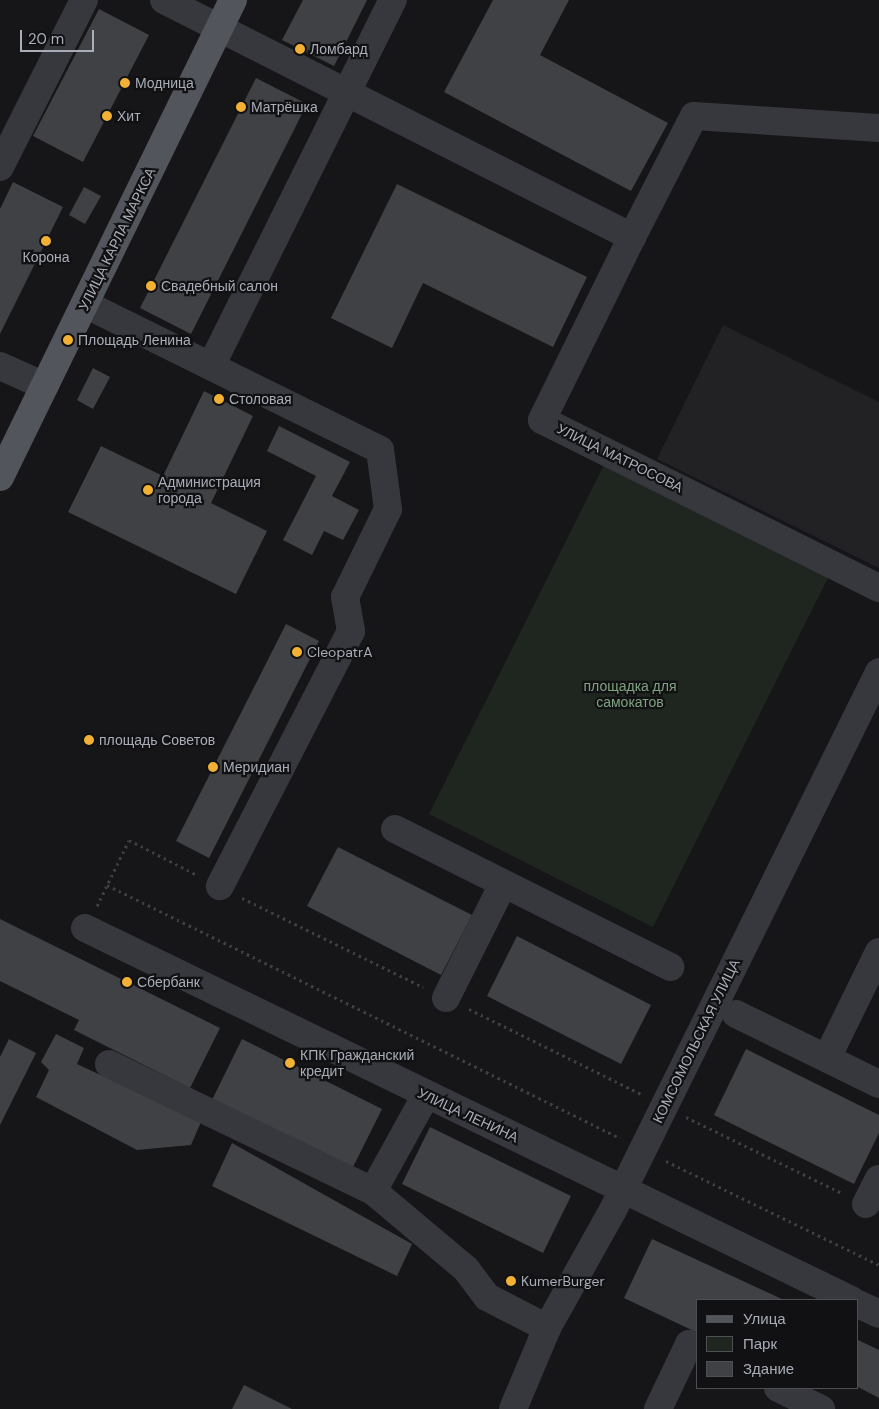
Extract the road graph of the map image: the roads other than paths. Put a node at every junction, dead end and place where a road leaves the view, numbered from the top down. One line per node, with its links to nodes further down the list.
1 (84, 0): 8 (street)
2 (164, 0): 5 (street)
3 (234, 0): 5 (main road, УЛИЦА КАРЛА МАРКСА)
4 (393, 0): 6 (street)
5 (220, 27): 6 (street); 10 (main road, УЛИЦА КАРЛА МАРКСА)
6 (347, 94): 9 (street); 12 (street)
7 (879, 128): 9 (street, УЛИЦА МАТРОСОВА)
8 (0, 168)
9 (632, 237): 15 (street, УЛИЦА МАТРОСОВА)
10 (85, 304): 12 (street); 13 (main road, УЛИЦА КАРЛА МАРКСА)
11 (0, 366): 13 (street)
12 (211, 366): 19 (street)
13 (45, 386): 14 (main road, УЛИЦА КАРЛА МАРКСА)
14 (0, 477)
15 (879, 588)
16 (879, 672): 30 (street, КОМСОМОЛЬСКАЯ УЛИЦА)
17 (394, 830): 18 (street)
18 (503, 884): 22 (street); 23 (street)
19 (220, 886)
20 (85, 928): 28 (street, УЛИЦА ЛЕНИНА)
21 (879, 952): 25 (street)
22 (670, 967)
23 (446, 998)
24 (736, 1014): 25 (street)
25 (826, 1058): 27 (street)
26 (109, 1064): 31 (street)
27 (879, 1084)
28 (426, 1095): 30 (street, УЛИЦА ЛЕНИНА); 31 (street)
29 (879, 1179): 32 (street)
30 (623, 1189): 33 (street, УЛИЦА ЛЕНИНА); 36 (street, КОМСОМОЛЬСКАЯ УЛИЦА)
31 (373, 1190): 36 (street)
32 (866, 1204)
33 (835, 1297)
34 (859, 1304): 35 (street)
35 (879, 1314)
36 (548, 1328): 39 (street, КОМСОМОЛЬСКАЯ УЛИЦА)
37 (696, 1347): 40 (street)
38 (783, 1389): 41 (street)
39 (513, 1409)
40 (658, 1409)
41 (822, 1409)

